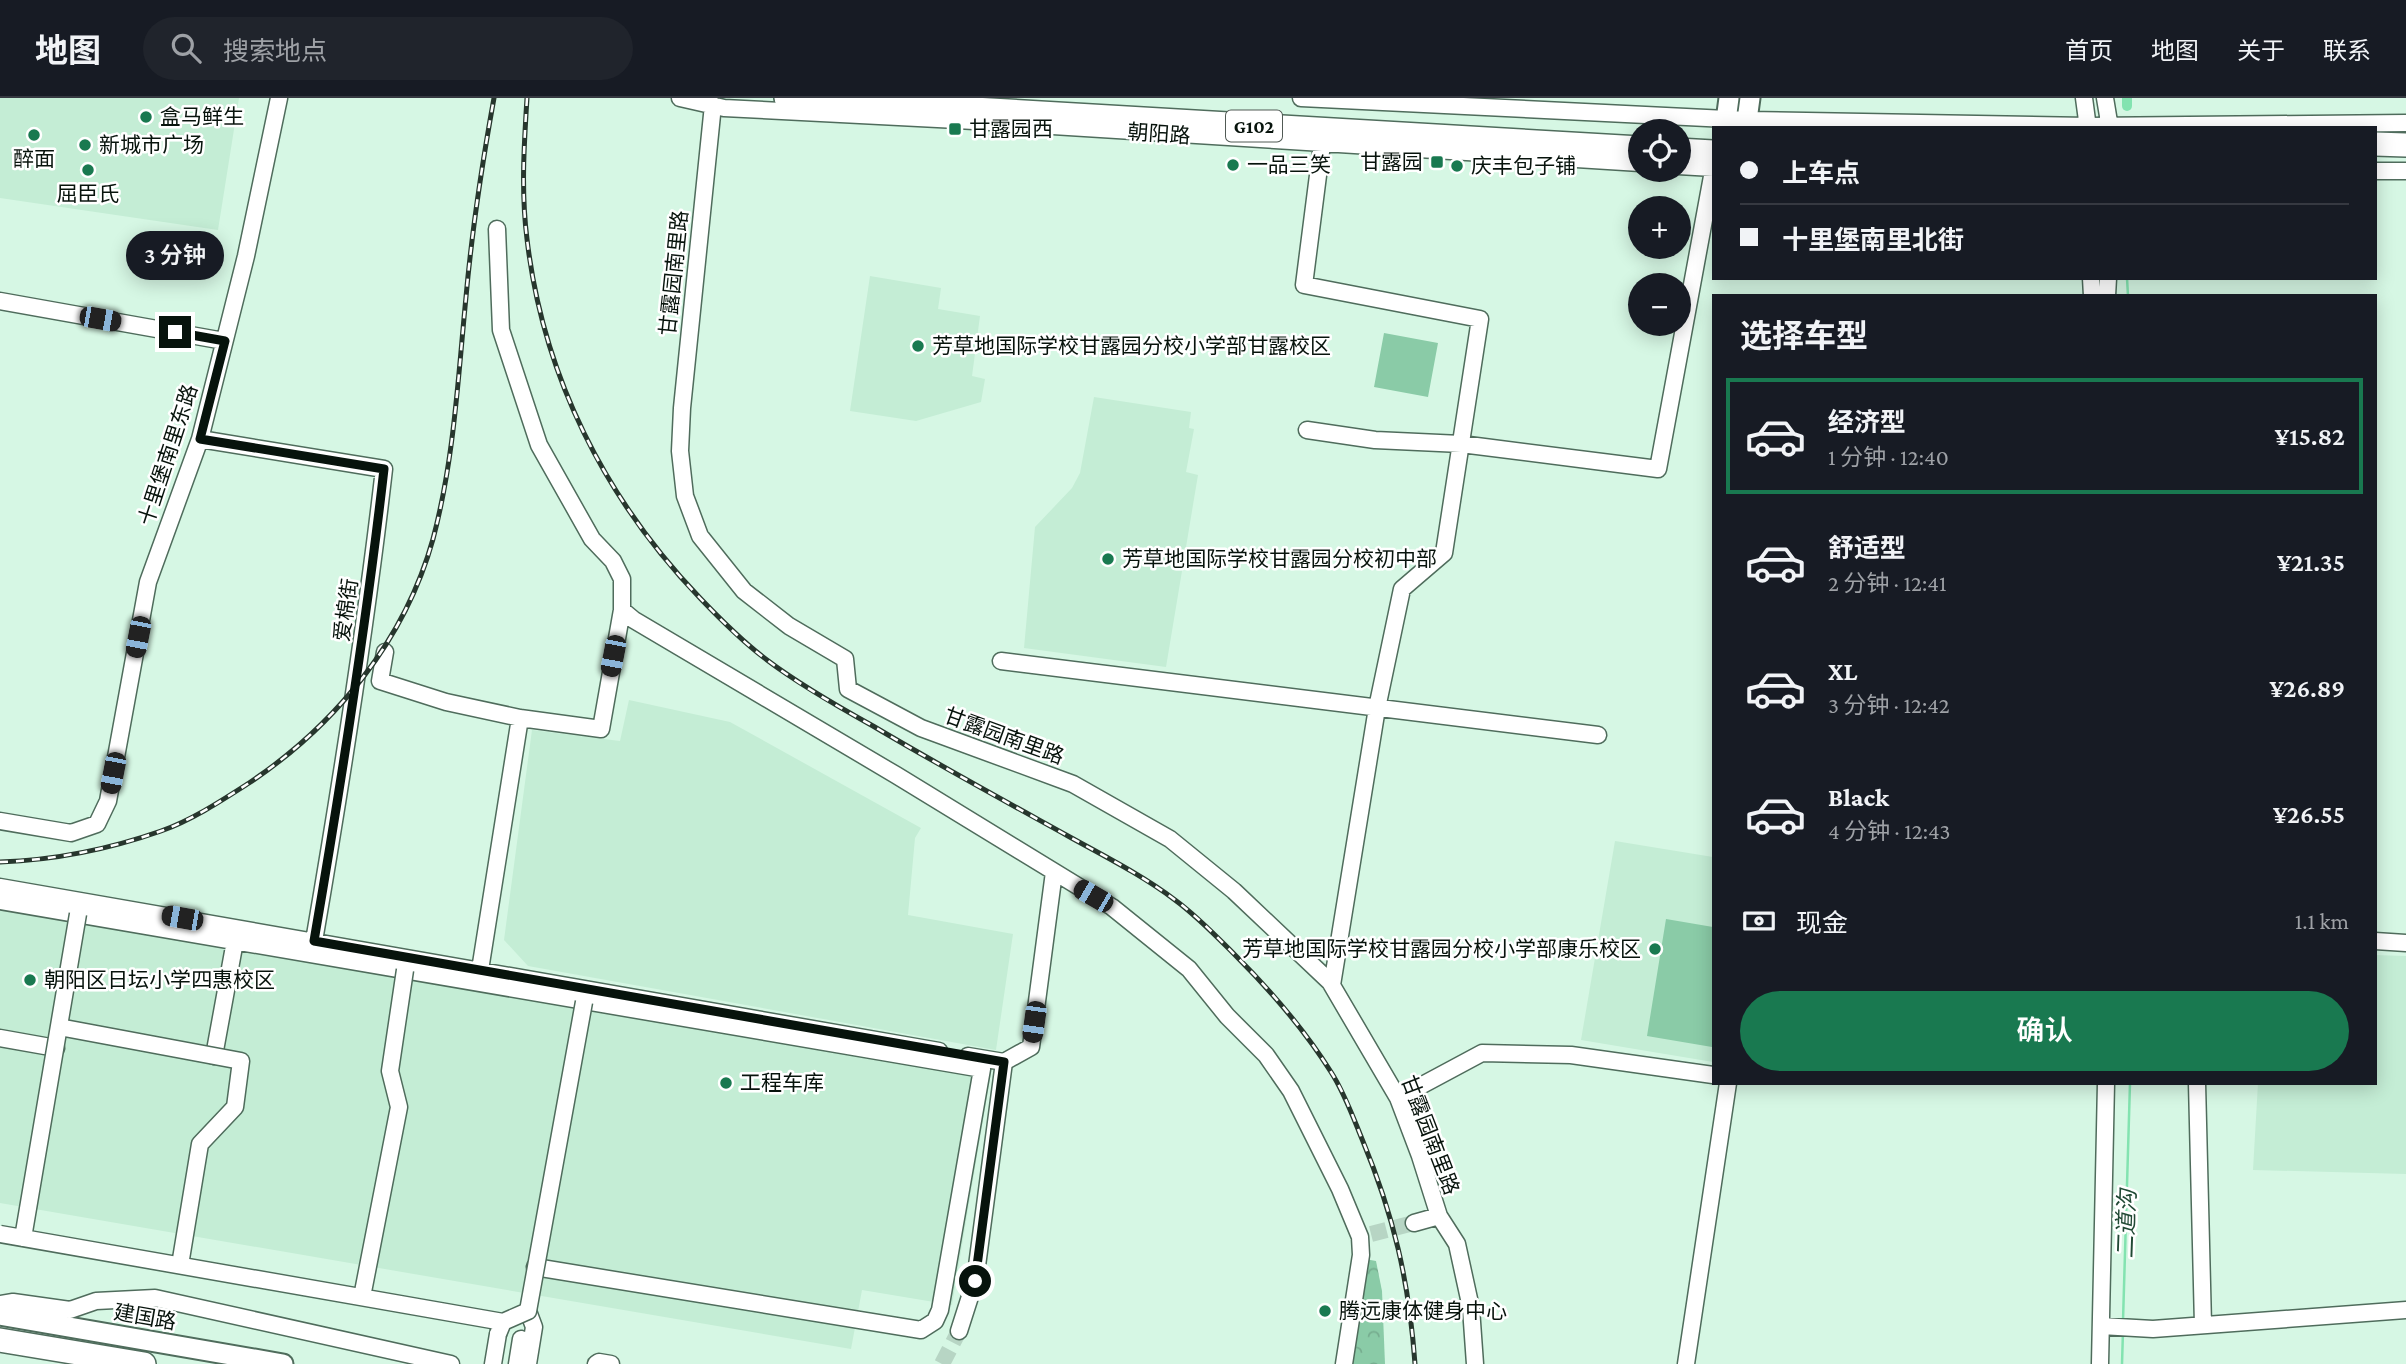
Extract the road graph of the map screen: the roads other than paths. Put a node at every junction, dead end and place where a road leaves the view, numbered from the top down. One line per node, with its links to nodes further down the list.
1 (279, 98): 37 (street, 十里堡南里东路)
2 (680, 98): 10 (street, 朝阳路)
3 (786, 98): 11 (highway, 朝阳路 / G102)
4 (992, 98): 18 (highway, 朝阳路 / G102)
5 (1300, 98): 13 (street)
6 (1729, 98): 13 (main road)
7 (1750, 98): 13 (main road)
8 (2084, 98): 15 (street)
9 (2105, 98): 16 (street)
10 (712, 105): 11 (street, 朝阳路); 58 (street, 甘露园南里路)
11 (867, 106): 21 (street, 朝阳路); 24 (highway, 朝阳路 / G102)
12 (2406, 123): 17 (street)
13 (1736, 124): 14 (street)
14 (1971, 126)
15 (2088, 126)
16 (2110, 126)
17 (2184, 126)
18 (1628, 134)
19 (1691, 138): 20 (highway)
20 (1712, 139)
21 (1322, 144): 29 (street, 朝阳路); 40 (street)
22 (2377, 144): 23 (highway)
23 (2406, 145)
24 (1628, 147)
25 (1691, 151): 26 (highway)
26 (1712, 152)
27 (2377, 155): 28 (highway)
28 (2406, 155)
29 (1628, 162)
30 (1691, 167): 31 (street)
31 (1712, 170)
32 (2377, 171): 33 (street)
33 (2406, 171)
34 (1712, 175): 40 (street)
35 (497, 229): 41 (street)
36 (0, 301): 37 (street)
37 (225, 341): 39 (street, 十里堡南里东路)
38 (1307, 430): 40 (street)
39 (200, 439): 47 (street, 十里堡南里东路); 53 (street, 爱棉街)
40 (1461, 444): 44 (street)
41 (622, 610): 45 (street); 48 (street)
42 (385, 652): 45 (street)
43 (1001, 661): 44 (street)
44 (1377, 708): 46 (street); 58 (street)
45 (520, 718): 57 (street)
46 (1598, 735)
47 (0, 821)
48 (1054, 872): 64 (street); 96 (street)
49 (0, 887): 53 (street)
50 (0, 901): 51 (street)
51 (78, 914): 52 (street); 60 (street, bridge)
52 (235, 941): 56 (street); 63 (street)
53 (314, 941): 57 (street)
54 (2377, 941): 55 (street)
55 (2406, 943)
56 (405, 970): 59 (street); 77 (street, bridge)
57 (480, 970): 64 (street)
58 (1332, 985): 70 (street, 甘露园南里路)
59 (584, 1002): 76 (street, bridge); 76 (street)
60 (59, 1027): 62 (street, bridge); 63 (street, bridge)
61 (0, 1038): 62 (street)
62 (56, 1048): 74 (street, bridge)
63 (214, 1056): 75 (street, bridge)
64 (1004, 1062): 84 (street)
65 (1712, 1075): 70 (street)
66 (1728, 1085): 98 (street)
67 (2096, 1085): 99 (street)
68 (2106, 1085): 83 (street)
69 (2197, 1085): 82 (street)
70 (1398, 1098): 71 (street, 甘露园南里路)
71 (1439, 1216): 72 (street); 97 (street, 甘露园南里路)
72 (1415, 1223)
73 (0, 1234): 74 (street, bridge)
74 (23, 1238): 75 (street, bridge)
75 (180, 1265): 77 (street, bridge)
76 (535, 1267): 80 (street, bridge)
77 (362, 1297): 85 (street, bridge)
78 (0, 1304): 89 (street)
79 (2406, 1310): 82 (street)
80 (528, 1311): 85 (street, bridge); 85 (street)
81 (0, 1315): 88 (main road, 建国路)
82 (2203, 1325): 83 (street)
83 (2108, 1327): 100 (street)
84 (959, 1331)
85 (513, 1335): 90 (street); 91 (street); 92 (street); 93 (street)
86 (0, 1340): 87 (highway)
87 (144, 1364)
88 (283, 1364)
89 (451, 1364)
90 (493, 1364)
91 (508, 1364)
92 (516, 1364)
93 (528, 1364)
94 (596, 1364): 95 (street)
95 (611, 1364)
96 (1344, 1364)
97 (1475, 1364)
98 (1686, 1364)
99 (2090, 1364)
100 (2100, 1364)

